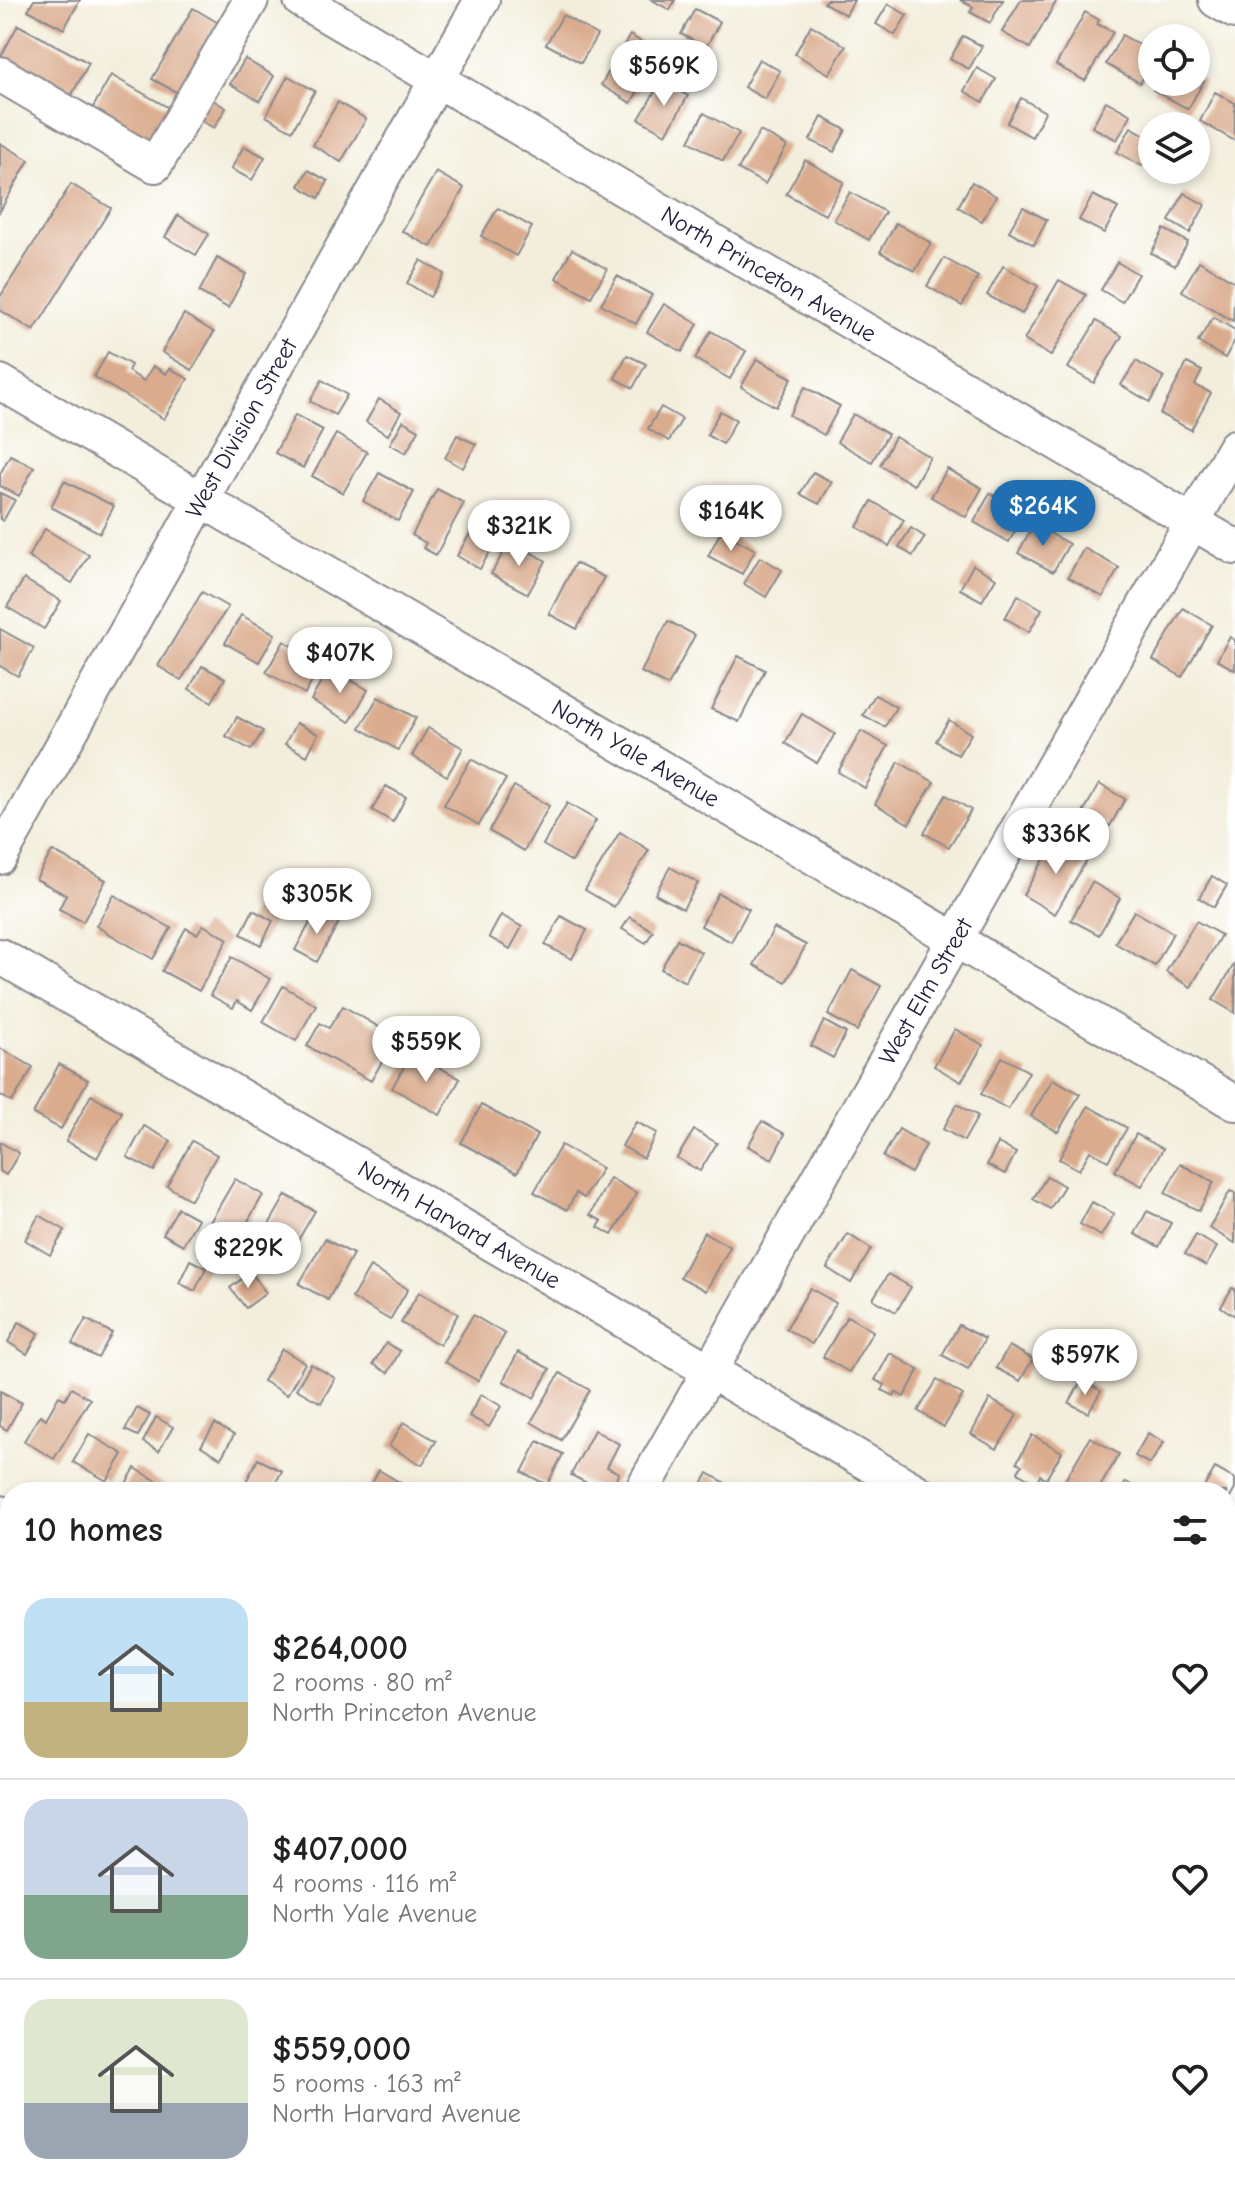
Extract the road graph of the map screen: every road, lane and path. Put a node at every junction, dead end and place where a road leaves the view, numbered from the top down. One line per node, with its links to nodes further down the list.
1 (251, 0): 6 (street)
2 (301, 0): 7 (street, North Princeton Avenue)
3 (482, 0): 7 (street, West Division Street)
4 (1216, 0): 5 (street)
5 (1235, 11)
6 (0, 74)
7 (438, 80): 10 (street, West Division Street); 11 (street, North Princeton Avenue)
8 (0, 382): 10 (street, North Yale Avenue)
9 (1235, 447): 11 (street, West Elm Street)
10 (202, 499): 13 (street, West Division Street); 14 (street, North Yale Avenue)
11 (1192, 522): 12 (street, North Princeton Avenue); 14 (street, West Elm Street)
12 (1235, 547)
13 (0, 857)
14 (955, 939): 16 (street, North Yale Avenue); 17 (street, West Elm Street)
15 (0, 956): 17 (street, North Harvard Avenue)
16 (1235, 1103)
17 (710, 1371): 18 (street, West Elm Street); 19 (street, North Harvard Avenue)
18 (647, 1482)
19 (900, 1482)

